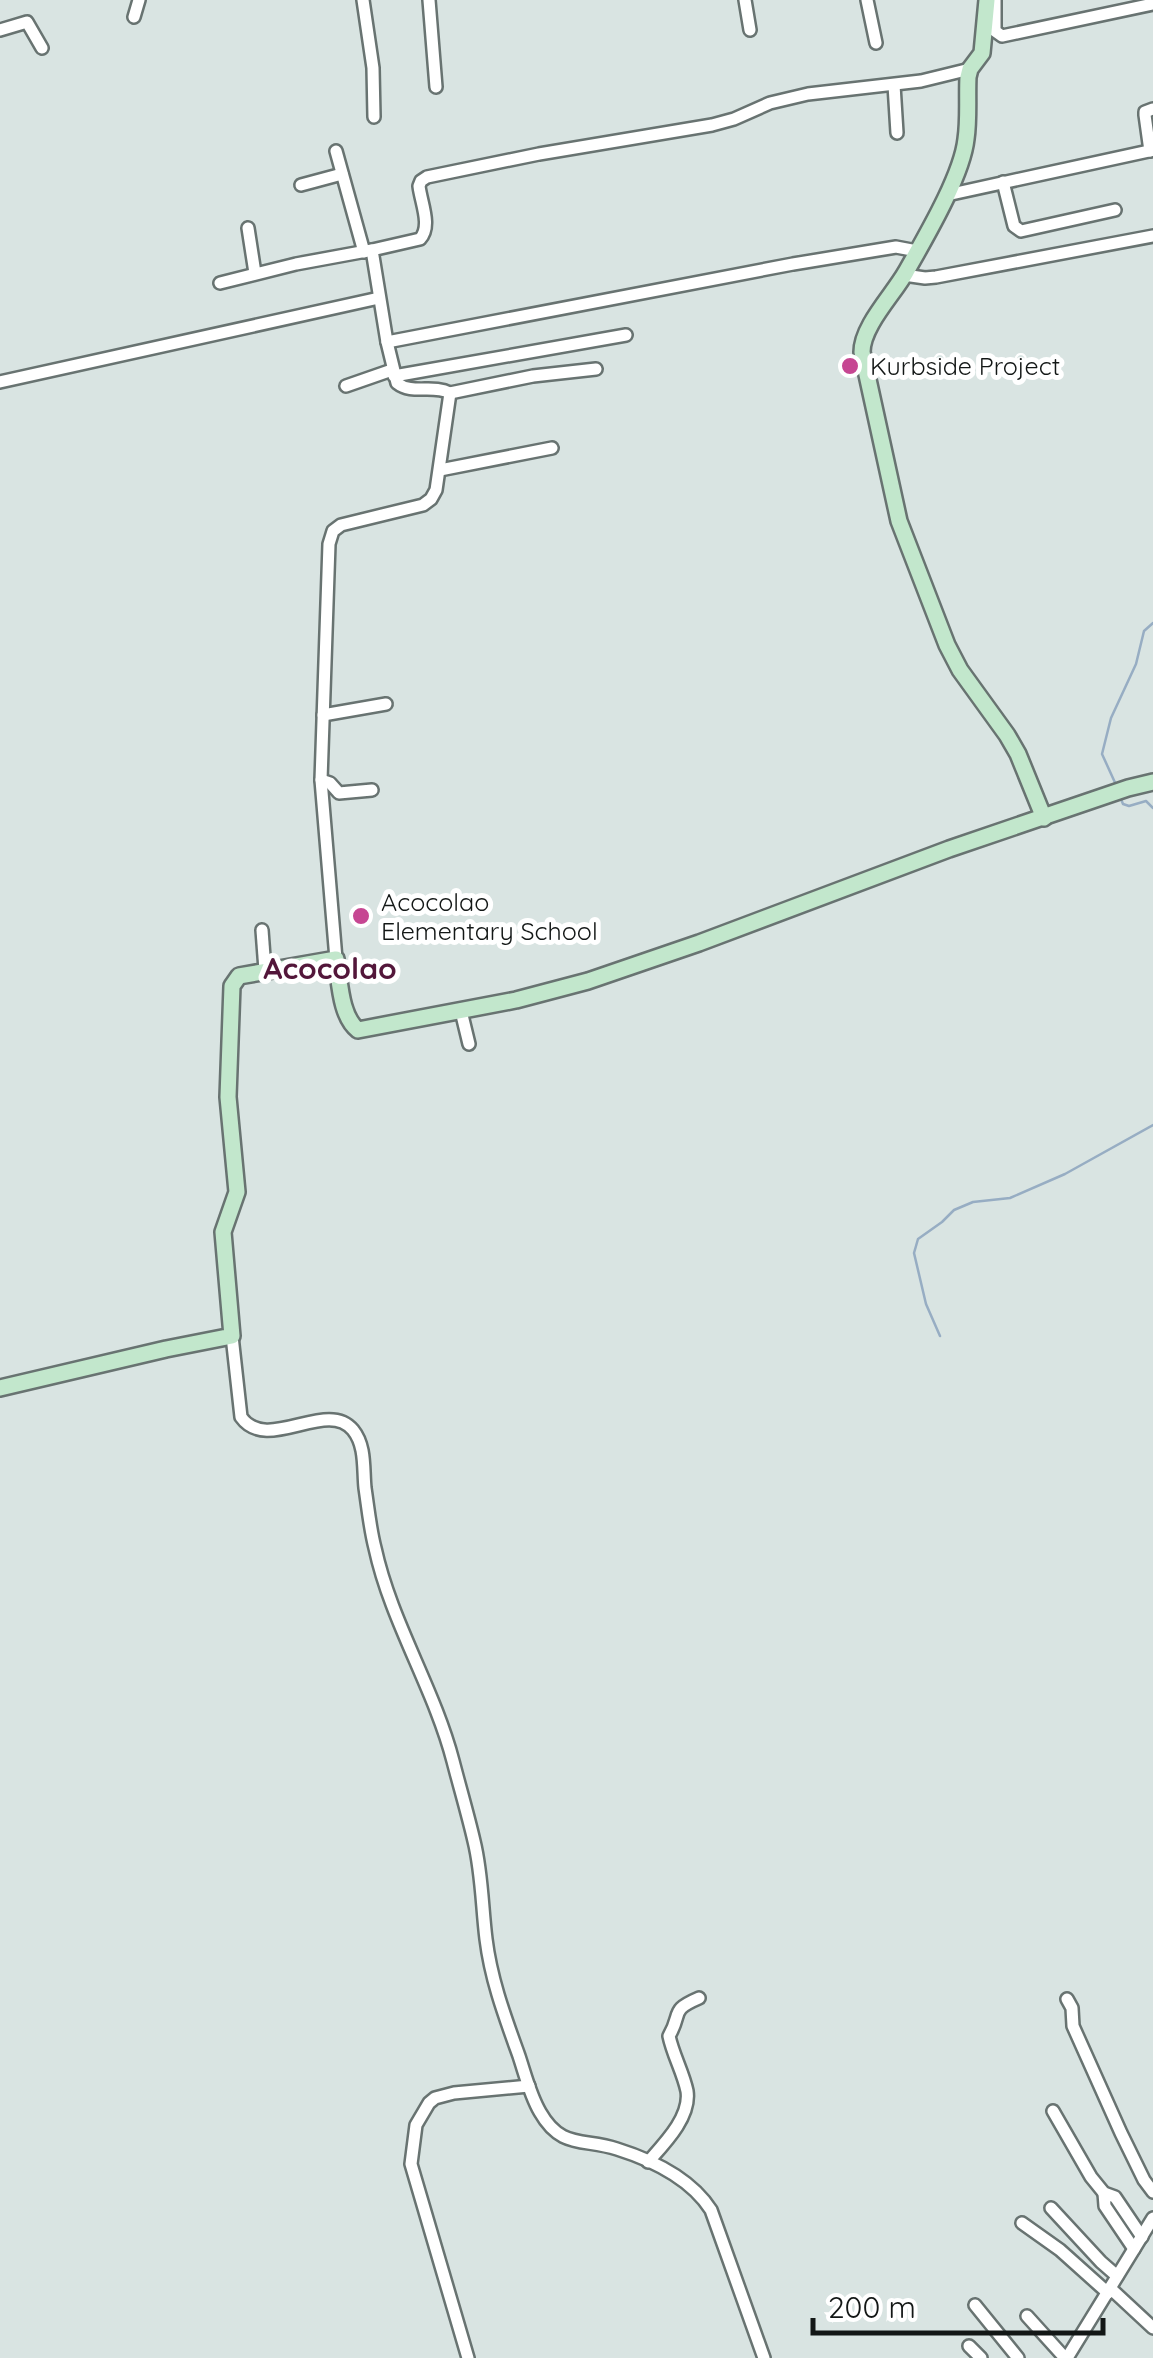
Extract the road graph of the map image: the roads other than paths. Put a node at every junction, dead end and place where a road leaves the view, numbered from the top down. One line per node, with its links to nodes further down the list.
1 (138, 0): 9 (street)
2 (363, 0): 18 (street)
3 (429, 0): 16 (street)
4 (746, 0): 11 (street)
5 (866, 0): 12 (street)
6 (987, 0): 14 (street)
7 (995, 0): 8 (street)
8 (1153, 4)
9 (134, 17)
10 (0, 30): 13 (street)
11 (750, 30)
12 (876, 43)
13 (42, 48)
14 (970, 69): 15 (street); 25 (street)
15 (894, 85): 19 (street); 30 (street)
16 (436, 87)
17 (1153, 109): 20 (street)
18 (374, 117)
19 (897, 133)
20 (1151, 148): 23 (street)
21 (336, 151): 22 (street)
22 (342, 174): 24 (street); 30 (street)
23 (1003, 182): 25 (street); 26 (street)
24 (301, 185)
25 (946, 195): 29 (street)
26 (1115, 210)
27 (248, 228): 31 (street)
28 (1153, 236): 32 (street)
29 (917, 250): 32 (street); 36 (street)
30 (368, 251): 31 (street); 34 (street)
31 (255, 273): 33 (street)
32 (904, 276): 49 (street)
33 (220, 283)
34 (379, 298): 36 (street); 39 (street)
35 (626, 335): 38 (street)
36 (387, 342): 38 (street)
37 (596, 369): 41 (street)
38 (393, 373): 40 (street); 41 (street)
39 (0, 382)
40 (346, 386)
41 (450, 393): 43 (street)
42 (552, 448): 43 (street)
43 (440, 470): 45 (street)
44 (386, 704): 45 (street)
45 (323, 715): 46 (street)
46 (322, 780): 48 (street); 51 (street)
47 (1153, 782): 49 (street)
48 (372, 790)
49 (1044, 818): 53 (street)
50 (262, 930): 52 (street)
51 (336, 959): 52 (street); 53 (street)
52 (265, 970): 55 (street)
53 (461, 1011): 54 (street)
54 (469, 1044)
55 (232, 1336): 56 (street); 59 (street)
56 (0, 1388)
57 (699, 1998): 61 (street)
58 (1067, 1999): 62 (street)
59 (529, 2086): 61 (street); 75 (street)
60 (1053, 2110): 63 (street)
61 (648, 2162): 76 (street)
62 (1153, 2192)
63 (1104, 2194): 67 (street); 68 (street)
64 (1052, 2208): 69 (street)
65 (1153, 2218): 67 (street)
66 (1022, 2224): 69 (street)
67 (1142, 2236): 68 (street)
68 (1134, 2250): 69 (street)
69 (1112, 2286): 72 (street); 74 (street)
70 (974, 2305): 78 (street)
71 (1027, 2316): 74 (street)
72 (1153, 2328)
73 (969, 2346): 77 (street)
74 (1069, 2356)
75 (468, 2358)
76 (764, 2358)
77 (981, 2358)
78 (1018, 2358)

